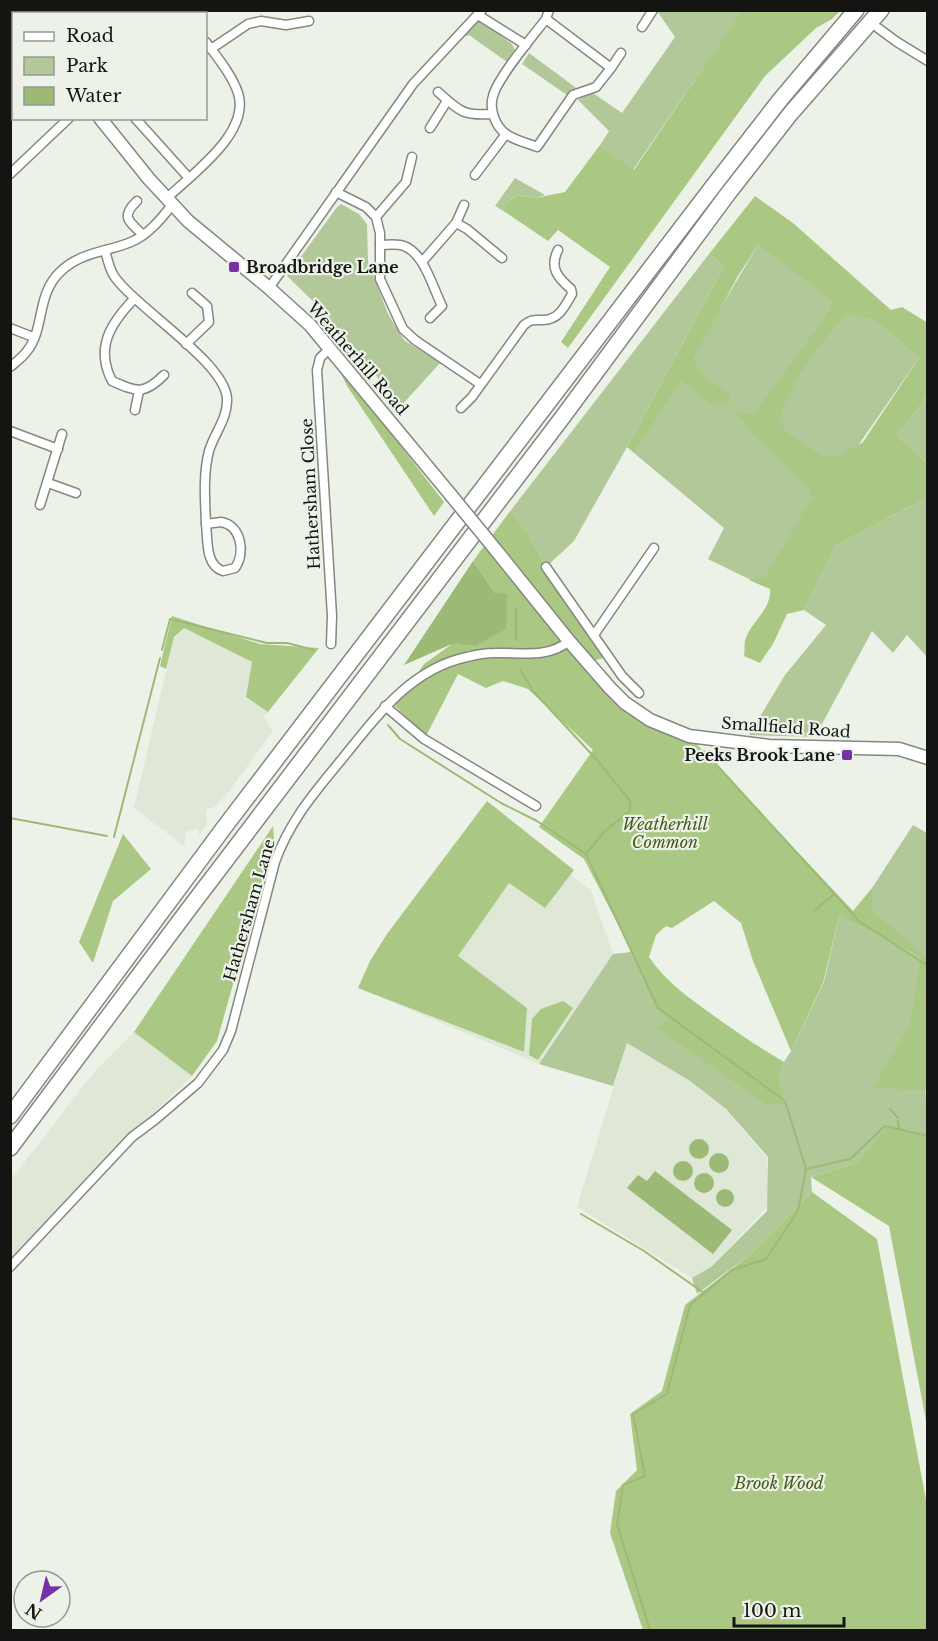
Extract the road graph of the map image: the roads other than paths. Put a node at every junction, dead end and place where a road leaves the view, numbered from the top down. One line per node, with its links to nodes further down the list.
1 (653, 10): 7 (street)
2 (856, 10): 70 (highway)
3 (881, 10): 71 (highway)
4 (480, 13): 9 (street); 26 (street)
5 (548, 15): 9 (street); 13 (street)
6 (309, 21): 10 (street)
7 (642, 27)
8 (878, 28): 12 (street)
9 (526, 45): 16 (street)
10 (208, 46): 25 (street)
11 (621, 53): 13 (street)
12 (927, 60)
13 (611, 68): 21 (street)
14 (438, 92): 15 (street)
15 (447, 101): 16 (street); 20 (street)
16 (492, 114): 21 (street)
17 (67, 120): 23 (street)
18 (102, 120): 28 (street, Weatherhill Road)
19 (137, 120): 25 (street)
20 (430, 128)
21 (506, 134): 24 (street)
22 (412, 157): 30 (street)
23 (10, 174)
24 (475, 175)
25 (188, 177): 28 (street)
26 (336, 192): 30 (street); 38 (street)
27 (137, 201): 32 (street)
28 (169, 202): 32 (street); 38 (street, Weatherhill Road)
29 (464, 205): 31 (street)
30 (376, 217): 33 (street)
31 (456, 223): 36 (street); 37 (street)
32 (143, 235): 34 (street)
33 (380, 245): 37 (street); 48 (street)
34 (105, 250): 40 (street); 43 (street)
35 (558, 250): 48 (street)
36 (502, 258)
37 (422, 262): 41 (street)
38 (269, 288): 45 (street, Weatherhill Road)
39 (192, 293): 44 (street)
40 (134, 299): 44 (street); 49 (street)
41 (430, 318)
42 (10, 328): 43 (street)
43 (33, 337): 46 (street)
44 (186, 344): 58 (street)
45 (330, 348): 62 (street, Weatherhill Road, bridge); 63 (street, Hathersham Close)
46 (10, 367)
47 (164, 375): 49 (street)
48 (480, 384): 50 (street)
49 (139, 391): 51 (street)
50 (461, 408)
51 (135, 410)
52 (10, 431): 54 (street)
53 (62, 434): 54 (street)
54 (58, 449): 55 (street)
55 (48, 483): 56 (street); 57 (street)
56 (76, 494)
57 (40, 505)
58 (206, 524): 58 (street)
59 (654, 548): 61 (street)
60 (546, 567): 61 (street)
61 (594, 635): 64 (street)
62 (568, 641): 65 (street, Smallfield Road); 67 (street, Hathersham Lane)
63 (331, 644)
64 (622, 676): 65 (street); 66 (street)
65 (610, 688): 68 (street, Smallfield Road)
66 (639, 693)
67 (385, 706): 69 (street); 72 (street, Hathersham Lane)
68 (927, 758)
69 (536, 806)
70 (10, 1116)
71 (10, 1148)
72 (10, 1267)

